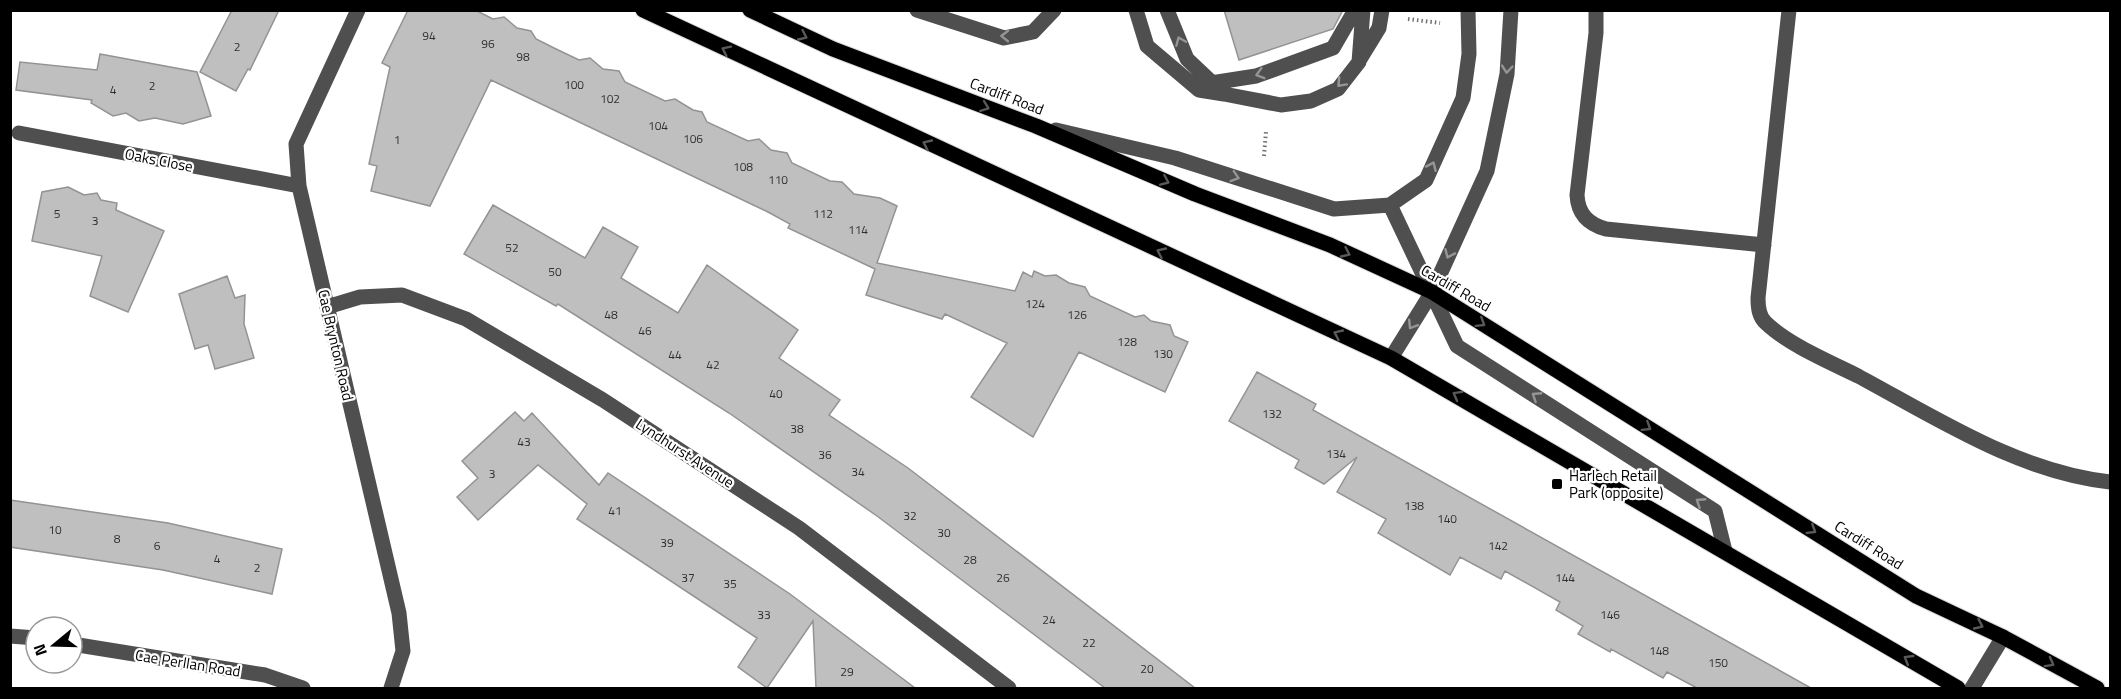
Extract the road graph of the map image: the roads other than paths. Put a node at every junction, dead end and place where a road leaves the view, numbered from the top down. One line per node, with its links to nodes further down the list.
1 (358, 10): 20 (street, Cae Brynton Road)
2 (644, 10): 25 (main road, one-way to 2)
3 (750, 10): 18 (main road, Cardiff Road, one-way to 18)
4 (917, 10): 5 (street, one-way to 4)
5 (1053, 10)
6 (1136, 10): 17 (street)
7 (1167, 10): 16 (street, one-way to 7)
8 (1356, 10): 16 (street, one-way to 16)
9 (1363, 10): 15 (street)
10 (1468, 10): 21 (street, one-way to 10)
11 (1511, 10): 23 (street, one-way to 23)
12 (1596, 10): 22 (street)
13 (1789, 10): 22 (street)
14 (1381, 13): 15 (street)
15 (1359, 62): 17 (street, one-way to 17)
16 (1211, 83): 17 (street)
17 (1224, 94)
18 (1036, 126): 21 (street, one-way to 21); 23 (main road, Cardiff Road, one-way to 23)
19 (19, 134): 20 (street, Oaks Close)
20 (298, 186): 24 (street, Cae Brynton Road)
21 (1390, 205): 23 (street)
22 (1764, 245): 26 (street)
23 (1432, 292): 25 (street, one-way to 25); 27 (street, one-way to 23); 28 (main road, Cardiff Road, one-way to 28)
24 (327, 307): 31 (street, Cae Brynton Road); 32 (street, Lyndhurst Avenue)
25 (1391, 358): 27 (main road, one-way to 25)
26 (2110, 482)
27 (1725, 551): 33 (main road, one-way to 27)
28 (2003, 637): 34 (street); 35 (main road, Cardiff Road, one-way to 35)
29 (84, 646): 30 (street, Cae Perllan Road)
30 (303, 688)
31 (391, 688)
32 (1009, 688)
33 (1958, 688)
34 (1972, 688)
35 (2097, 688)

